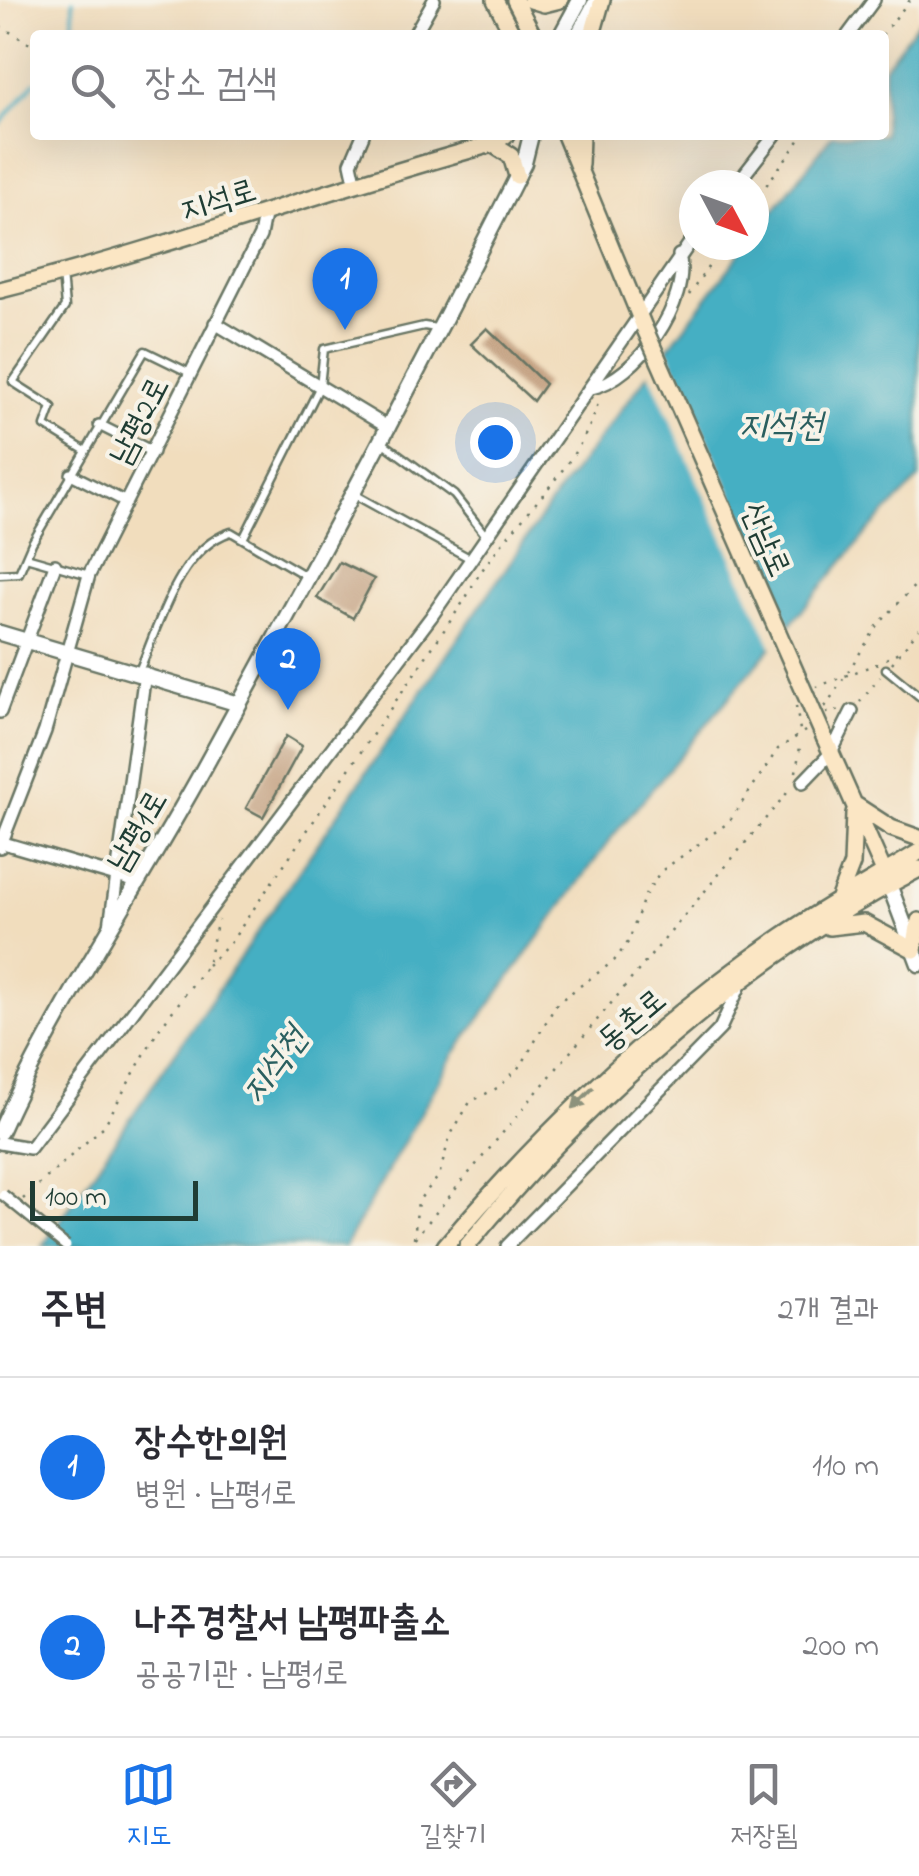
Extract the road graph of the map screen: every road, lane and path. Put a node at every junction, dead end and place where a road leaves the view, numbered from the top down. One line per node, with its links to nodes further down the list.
1 (434, 0): 11 (street)
2 (495, 0): 12 (main road)
3 (515, 0): 13 (main road)
4 (531, 0): 5 (main road)
5 (560, 0)
6 (580, 0): 14 (street)
7 (599, 0): 15 (street); 16 (main road)
8 (874, 0): 17 (street)
9 (910, 0): 18 (path)
10 (0, 26): 19 (path)
11 (417, 30)
12 (510, 30)
13 (530, 30)
14 (565, 30)
15 (581, 30)
16 (593, 30)
17 (852, 30)
18 (886, 30)
19 (30, 44)
20 (361, 140): 31 (street)
21 (496, 140): 31 (main road, 지석로)
22 (500, 140): 30 (main road)
23 (529, 140): 30 (street, 남평1로)
24 (566, 140): 28 (main road, 산남로)
25 (581, 140): 28 (main road)
26 (771, 140): 29 (street)
27 (800, 140): 32 (path)
28 (579, 169): 40 (main road, 산남로)
29 (748, 170)
30 (518, 176): 42 (street, 남평1로)
31 (355, 181): 33 (main road, 지석로)
32 (769, 182)
33 (264, 215): 37 (main road, 지석로); 41 (street, 남평2로)
34 (679, 255): 40 (street)
35 (680, 260): 39 (street)
36 (713, 260): 39 (path)
37 (62, 274): 38 (main road, 지석로); 48 (lane)
38 (0, 290)
39 (669, 312): 45 (street)
40 (641, 322): 45 (street); 78 (main road, 산남로, bridge)
41 (215, 324): 43 (street, 남평2로); 44 (street)
42 (442, 329): 44 (lane); 47 (street, 남평1로)
43 (192, 374): 46 (lane); 49 (street, 남평2로)
44 (320, 386): 47 (street); 54 (lane)
45 (596, 387): 53 (street); 94 (path)
46 (98, 426): 48 (lane); 49 (street)
47 (385, 435): 51 (street, 남평1로); 53 (lane)
48 (84, 450): 50 (lane)
49 (153, 452): 52 (street, 남평2로)
50 (71, 474): 52 (street); 55 (lane)
51 (353, 494): 56 (lane); 60 (street, 남평1로)
52 (126, 502): 59 (street, 남평2로)
53 (488, 538): 56 (street)
54 (242, 539): 60 (lane); 67 (lane)
55 (26, 557): 57 (lane); 58 (lane)
56 (472, 559): 98 (street)
57 (54, 565): 59 (lane); 63 (street)
58 (0, 574)
59 (89, 574): 65 (street, 남평2로)
60 (307, 577): 72 (street, 남평1로)
61 (919, 581): 68 (path)
62 (0, 634): 63 (street)
63 (26, 640): 65 (street); 74 (street)
64 (903, 649): 68 (path)
65 (66, 652): 67 (street); 82 (street, 남평2로)
66 (886, 669): 70 (lane)
67 (142, 672): 72 (street); 85 (street)
68 (841, 678): 69 (path); 75 (path)
69 (815, 687)
70 (919, 696)
71 (804, 698): 77 (path)
72 (239, 704): 87 (street, 남평1로)
73 (852, 711): 78 (street)
74 (0, 712)
75 (818, 716)
76 (810, 726): 77 (path)
77 (802, 737): 101 (path)
78 (828, 746): 79 (street); 80 (main road, 산남로)
79 (803, 782): 101 (path)
80 (854, 804): 81 (main road); 86 (main road, 산남로); 88 (main road)
81 (919, 838)
82 (1, 844): 85 (street, 남평2로)
83 (919, 852): 86 (main road)
84 (919, 868): 86 (main road)
85 (118, 874): 87 (street, 남평2로); 92 (street)
86 (888, 880): 88 (main road, 동촌로); 91 (main road, 동촌로); 93 (street, 산남로)
87 (137, 882): 92 (street, 남평1로)
88 (838, 900): 104 (main road, 동촌로, one-way to 104)
89 (219, 916): 94 (path)
90 (919, 921): 93 (main road)
91 (820, 928): 93 (main road); 95 (main road, 동촌로)
92 (109, 932): 96 (street, 남평1로)
93 (916, 957)
94 (207, 965): 100 (path)
95 (742, 983): 105 (main road, 동촌로); 106 (street)
96 (5, 1104): 97 (street, 남평1로)
97 (0, 1132)
98 (0, 1142)
99 (1, 1195): 102 (street, bridge)
100 (23, 1199)
101 (414, 1238): 103 (path)
102 (66, 1246)
103 (408, 1246)
104 (445, 1246)
105 (468, 1246)
106 (507, 1246)

